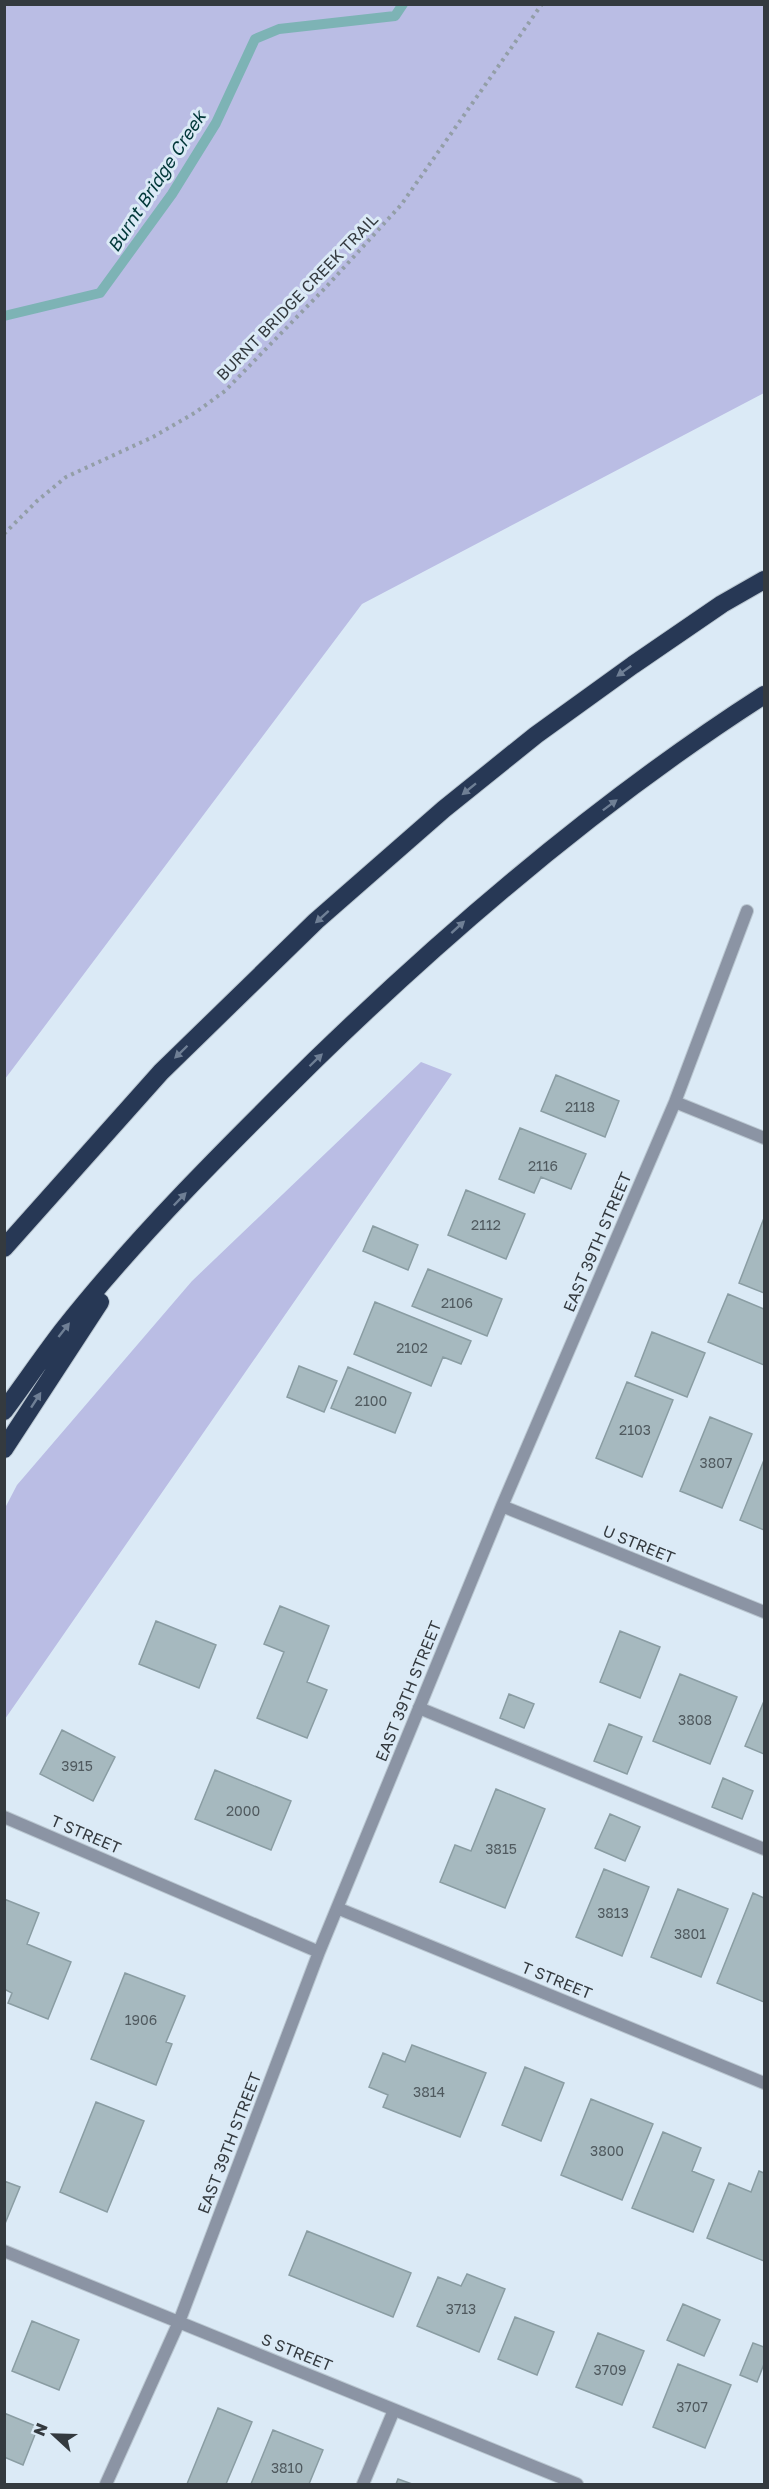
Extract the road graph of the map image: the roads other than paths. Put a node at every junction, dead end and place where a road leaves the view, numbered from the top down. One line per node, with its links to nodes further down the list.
1 (765, 566): 3 (highway)
2 (765, 580): 3 (highway)
3 (672, 638): 9 (highway, one-way to 9)
4 (765, 695): 8 (highway, one-way to 4)
5 (747, 911): 6 (street, EAST 39TH STREET)
6 (675, 1102): 7 (street); 12 (street, EAST 39TH STREET)
7 (765, 1138)
8 (139, 1242): 10 (highway, one-way to 8); 11 (highway, one-way to 8)
9 (5, 1247)
10 (4, 1411)
11 (4, 1449)
12 (502, 1506): 13 (street, U STREET); 14 (street, EAST 39TH STREET)
13 (765, 1612)
14 (419, 1708): 16 (street); 17 (street, EAST 39TH STREET)
15 (4, 1817): 18 (street, T STREET)
16 (765, 1849)
17 (337, 1908): 18 (street, EAST 39TH STREET); 19 (street, T STREET)
18 (319, 1952): 21 (street, EAST 39TH STREET)
19 (765, 2083)
20 (4, 2251): 21 (street, S STREET)
21 (179, 2322): 22 (street, S STREET); 23 (street, EAST 39TH STREET)
22 (394, 2410): 24 (street); 25 (street, S STREET)
23 (106, 2484)
24 (363, 2484)
25 (577, 2484)

